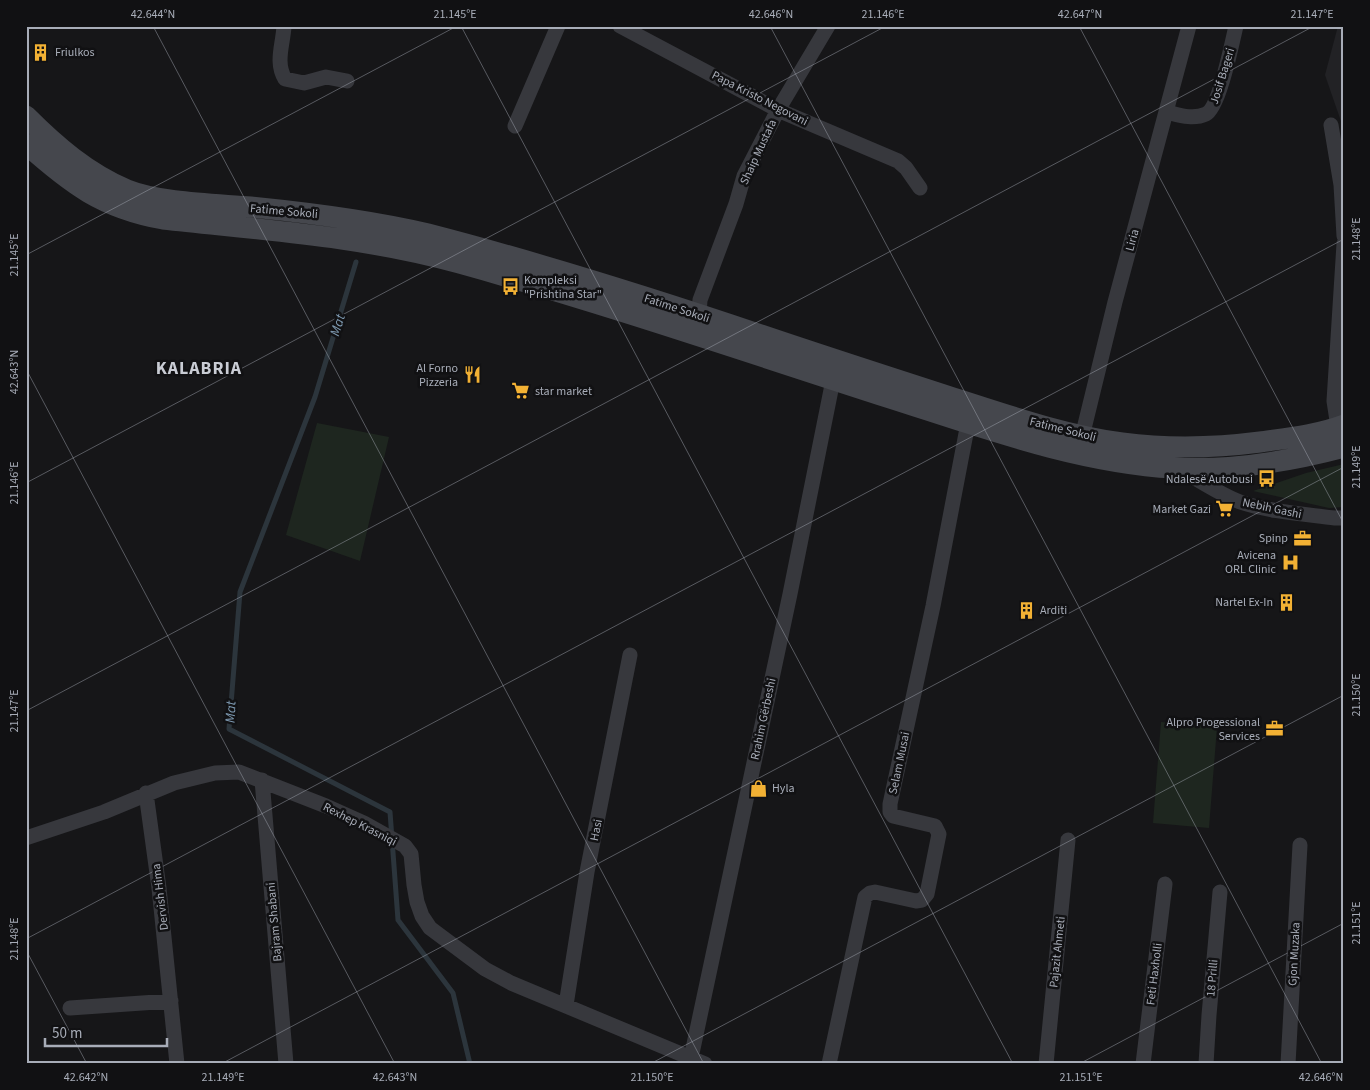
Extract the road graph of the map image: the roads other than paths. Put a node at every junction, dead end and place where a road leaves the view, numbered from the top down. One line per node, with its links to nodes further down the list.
1 (284, 26): 7 (street)
2 (558, 26): 12 (street)
3 (620, 26): 8 (street, Papa Kristo Negovani)
4 (828, 26): 8 (street, Shaip Mustafa)
5 (1189, 26): 9 (street, Liria)
6 (1236, 26): 9 (street, Josif Bageri)
7 (347, 81)
8 (778, 110): 14 (street, Papa Kristo Negovani); 18 (street, Shaip Mustafa)
9 (1167, 112): 23 (street, Liria)
10 (26, 116): 18 (street, Fatime Sokoli)
11 (1331, 125): 15 (street)
12 (515, 126)
13 (26, 144): 19 (street, Fatime Sokoli)
14 (920, 188)
15 (1343, 209): 16 (street)
16 (1344, 236)
17 (1344, 244): 21 (street)
18 (700, 315): 23 (street, Fatime Sokoli)
19 (833, 380): 20 (street, Fatime Sokoli); 38 (street, Rrahim Gërbeshi)
20 (968, 423): 23 (street, Fatime Sokoli); 41 (street, Selam Musai)
21 (1342, 433): 22 (street, Fatime Sokoli); 24 (street, Fatime Sokoli)
22 (1295, 437): 23 (street, Fatime Sokoli); 24 (street)
23 (1080, 444): 25 (street, Fatime Sokoli)
24 (1299, 457): 25 (street, Fatime Sokoli)
25 (1178, 469): 26 (street, Nebih Gashi)
26 (1344, 518)
27 (630, 655): 36 (street, Hasi)
28 (262, 780): 29 (street, Rexhep Krasniqi); 36 (street, Rexhep Krasniqi); 40 (street, Bajram Shabani)
29 (146, 793): 30 (street, Rexhep Krasniqi); 35 (street, Dervish Hima)
30 (26, 838)
31 (1068, 840): 42 (street, Pajazit Ahmeti)
32 (1300, 845): 45 (street, Gjon Muzaka)
33 (1165, 884): 43 (street, Feti Haxholli)
34 (1220, 892): 44 (street, 18 Prilli)
35 (171, 1001): 37 (street); 39 (street, Dervish Hima)
36 (566, 1005): 38 (street, Rexhep Krasniqi)
37 (70, 1008)
38 (698, 1061)
39 (177, 1064)
40 (286, 1064)
41 (829, 1064)
42 (1046, 1064)
43 (1143, 1064)
44 (1206, 1064)
45 (1288, 1064)

